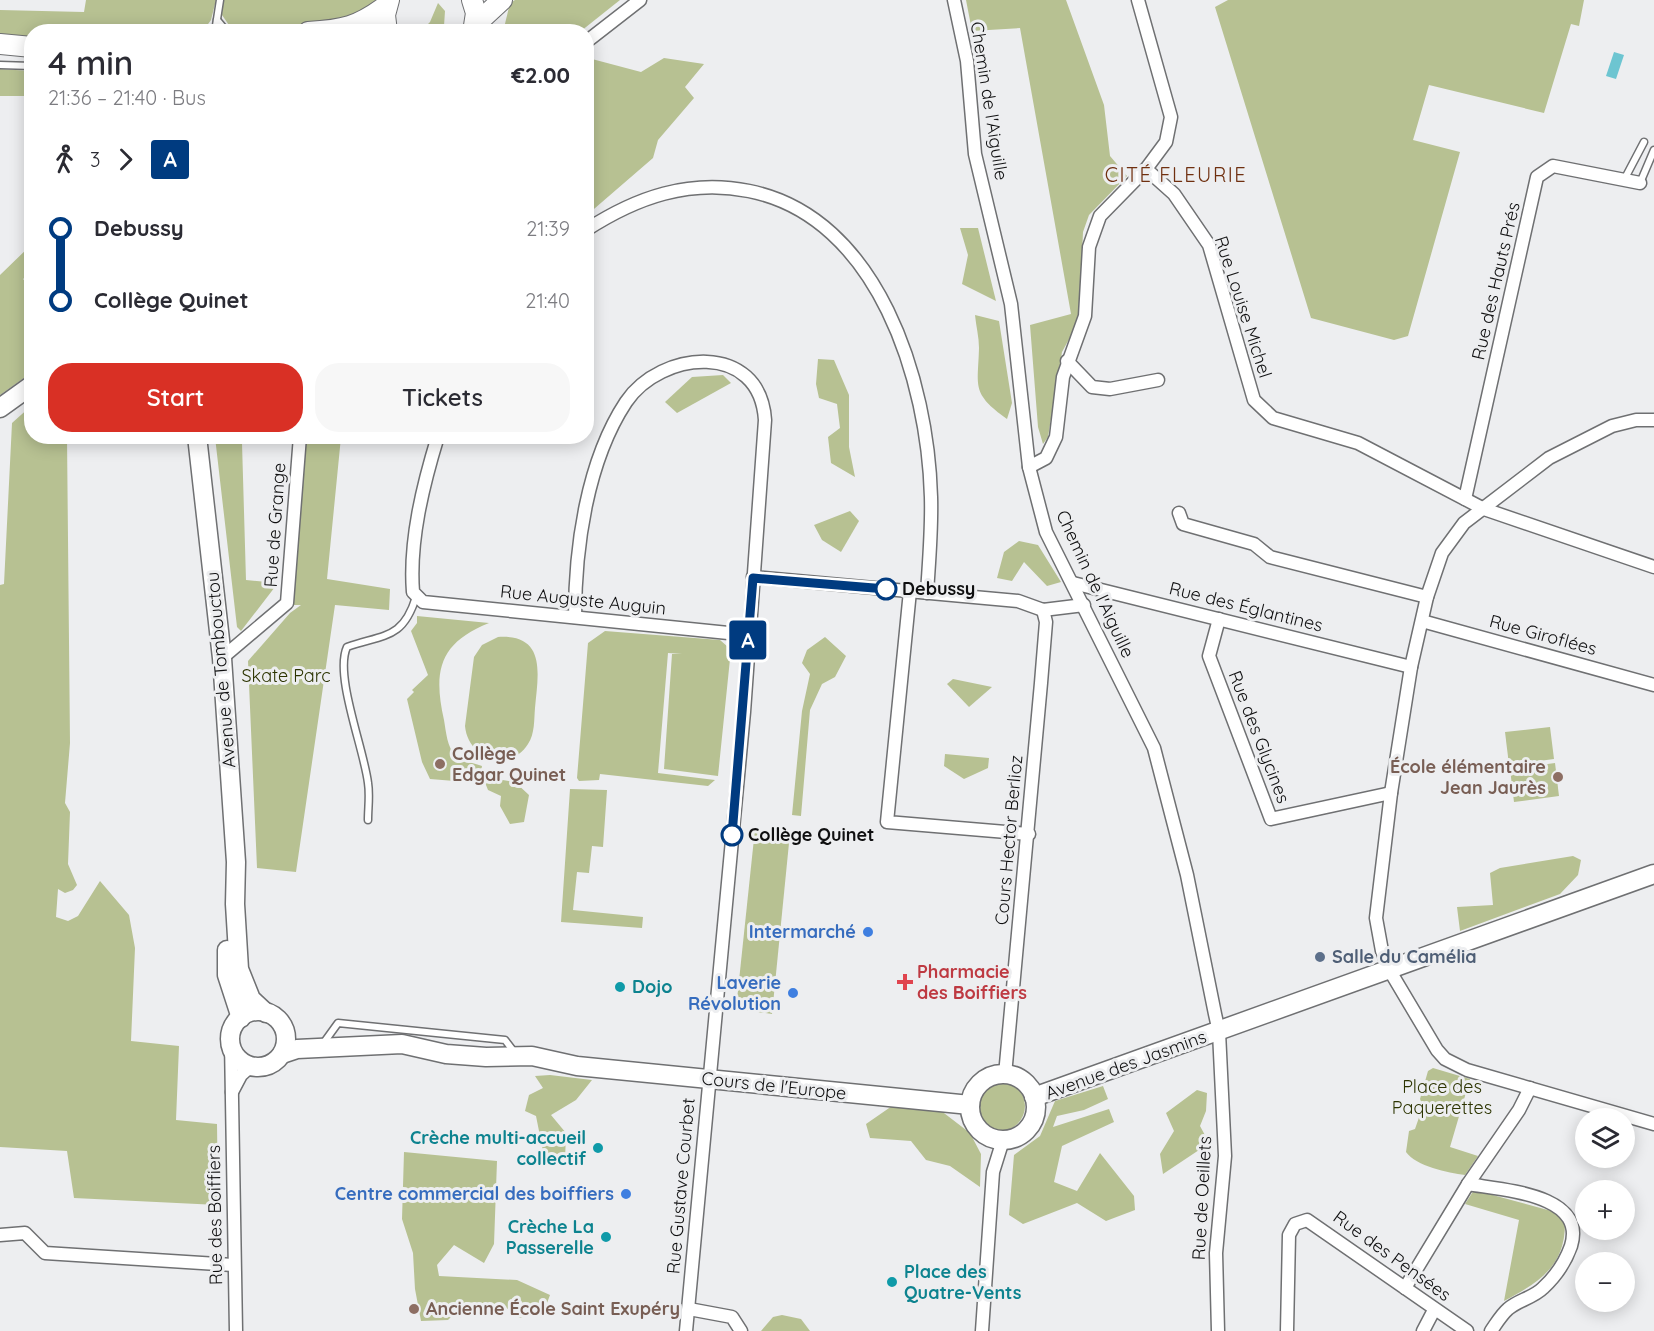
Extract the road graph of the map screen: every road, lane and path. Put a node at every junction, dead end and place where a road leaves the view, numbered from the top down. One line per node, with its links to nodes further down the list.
1 (220, 0): 8 (lane)
2 (472, 0): 13 (main road)
3 (502, 0): 14 (main road)
4 (640, 0): 15 (street)
5 (954, 0): 36 (street, Chemin de l'Aiguille)
6 (1138, 0): 24 (street)
7 (388, 3): 11 (main road); 12 (main road)
8 (216, 20): 9 (lane); 10 (lane)
9 (216, 24)
10 (220, 24)
11 (358, 24)
12 (387, 24)
13 (474, 24)
14 (478, 24)
15 (594, 36)
16 (0, 44): 17 (main road)
17 (24, 46)
18 (0, 54): 19 (main road)
19 (24, 54)
20 (0, 64): 21 (lane)
21 (24, 66)
22 (1644, 142): 25 (lane)
23 (1654, 150): 26 (lane)
24 (1146, 169): 28 (street); 37 (street, Rue Louise Michel)
25 (1624, 180): 26 (street, Rue des Hauts Prés); 37 (street, Rue des Hauts Prés)
26 (1640, 183)
27 (594, 225): 44 (street)
28 (1067, 360): 29 (street); 36 (street)
29 (1158, 380)
30 (24, 391): 31 (street)
31 (0, 408)
32 (1654, 420): 38 (street)
33 (198, 444): 53 (street, Avenue de Tombouctou)
34 (299, 444): 53 (street, Rue de Grange)
35 (436, 444): 45 (street)
36 (1029, 467): 42 (street, Chemin de l'Aiguille)
37 (1466, 499): 38 (street, Rue Louise Michel)
38 (1484, 509): 40 (street, Rue Louise Michel); 46 (street)
39 (1179, 513): 46 (street)
40 (1654, 567)
41 (753, 578): 43 (street); 49 (street, Rue Gustave Courbet); 52 (street, Rue Gustave Courbet)
42 (1073, 583): 47 (street, Chemin de l'Aiguille); 50 (street, Rue des Églantines)
43 (910, 591): 44 (street); 58 (street)
44 (927, 593): 48 (street)
45 (416, 597): 49 (street, Rue Auguste Auguin); 57 (lane)
46 (1426, 597): 51 (street)
47 (1084, 605): 48 (street); 65 (street, Chemin de l'Aiguille)
48 (1043, 610): 58 (street, Cours Hector Berlioz)
49 (575, 617): 52 (street, Rue Auguste Auguin)
50 (1219, 619): 54 (street, Rue des Églantines); 56 (street, Rue des Glycines)
51 (1422, 621): 54 (street); 55 (street, Rue Giroflées)
52 (748, 635): 75 (street, Rue Gustave Courbet)
53 (222, 658): 60 (street, Avenue de Tombouctou)
54 (1411, 667): 56 (street)
55 (1654, 685)
56 (1391, 793): 61 (street)
57 (368, 820)
58 (1029, 834): 74 (street, Cours Hector Berlioz)
59 (1654, 874): 61 (street, Avenue des Jasmins)
60 (234, 904): 62 (street, Avenue de Tombouctou); 63 (street, Avenue de Tombouctou)
61 (1389, 971): 65 (street, Avenue des Jasmins); 76 (street)
62 (266, 1013): 63 (street); 64 (street)
63 (241, 1018): 67 (street)
64 (285, 1030): 66 (street, Cours de l'Europe); 69 (street)
65 (1219, 1032): 77 (street, Avenue des Jasmins); 92 (street, Rue de Oeillets)
66 (325, 1041): 68 (street, Cours de l'Europe); 70 (lane)
67 (231, 1042): 72 (street); 78 (street, Rue des Boiffiers)
68 (350, 1045): 69 (street, Cours de l'Europe); 71 (street, Cours de l'Europe)
69 (282, 1054): 72 (street)
70 (517, 1056): 71 (street, Cours de l'Europe); 73 (street, Cours de l'Europe)
71 (486, 1057): 73 (street, Cours de l'Europe)
72 (251, 1066): 78 (street, Rue des Boiffiers)
73 (577, 1066): 75 (street, Cours de l'Europe)
74 (1005, 1075): 77 (street); 79 (street)
75 (708, 1079): 79 (street, Cours de l'Europe); 86 (street, Rue Gustave Courbet)
76 (1530, 1088): 80 (street); 82 (street)
77 (1034, 1097): 81 (street)
78 (231, 1099): 84 (street, Rue des Boiffiers)
79 (970, 1105): 81 (street)
80 (1654, 1124)
81 (1003, 1140): 91 (street)
82 (1468, 1184): 85 (street); 96 (street)
83 (0, 1235): 84 (street)
84 (233, 1265): 88 (street, Rue des Boiffiers)
85 (1405, 1288): 87 (street, Rue des Pensées); 93 (street, Rue des Pensées)
86 (689, 1309): 89 (street, Rue Gustave Courbet); 90 (street)
87 (1434, 1310): 94 (street); 95 (street, Rue des Pensées)
88 (236, 1331)
89 (686, 1331)
90 (741, 1331)
91 (982, 1331)
92 (1218, 1331)
93 (1287, 1331)
94 (1423, 1331)
95 (1467, 1331)
96 (1491, 1331)

